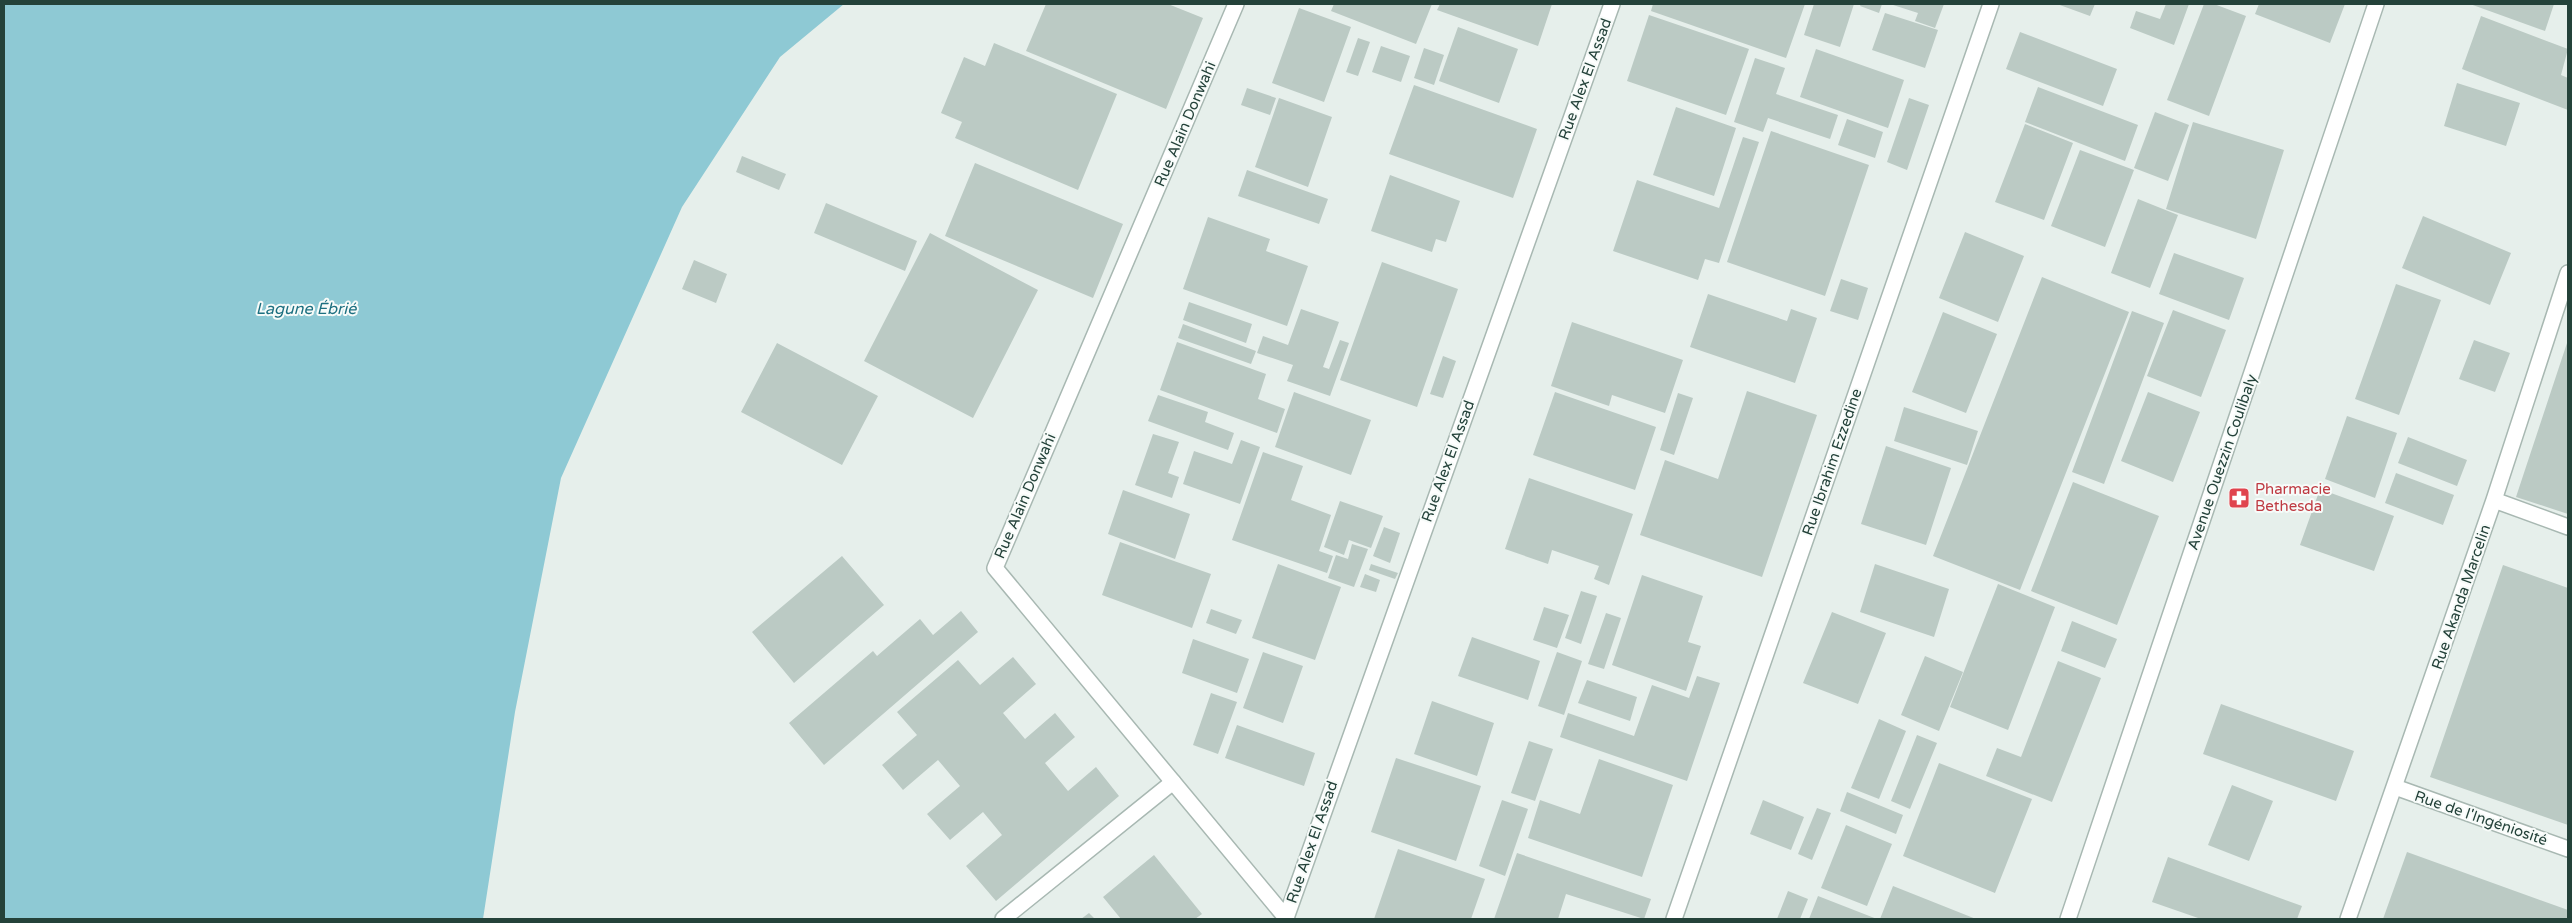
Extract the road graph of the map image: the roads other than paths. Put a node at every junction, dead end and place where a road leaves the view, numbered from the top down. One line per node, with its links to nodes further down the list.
1 (1236, 4): 8 (street, Rue Alain Donwahi)
2 (1612, 4): 11 (street, Rue Alex El Assad)
3 (1991, 4): 13 (street, Rue Ibrahim Ezzedine)
4 (2376, 4): 14 (street, Avenue Ouezzin Coulibaly)
5 (2568, 273): 6 (street, Rue Akanda Marcelin)
6 (2494, 500): 7 (street); 9 (street, Rue Akanda Marcelin)
7 (2568, 527)
8 (1173, 782): 11 (street, Rue Alain Donwahi); 12 (street)
9 (2395, 787): 10 (street, Rue de l'Ingéniosité); 15 (street, Rue Akanda Marcelin)
10 (2568, 848)
11 (1286, 918)
12 (1003, 919)
13 (1674, 919)
14 (2068, 919)
15 (2348, 919)

